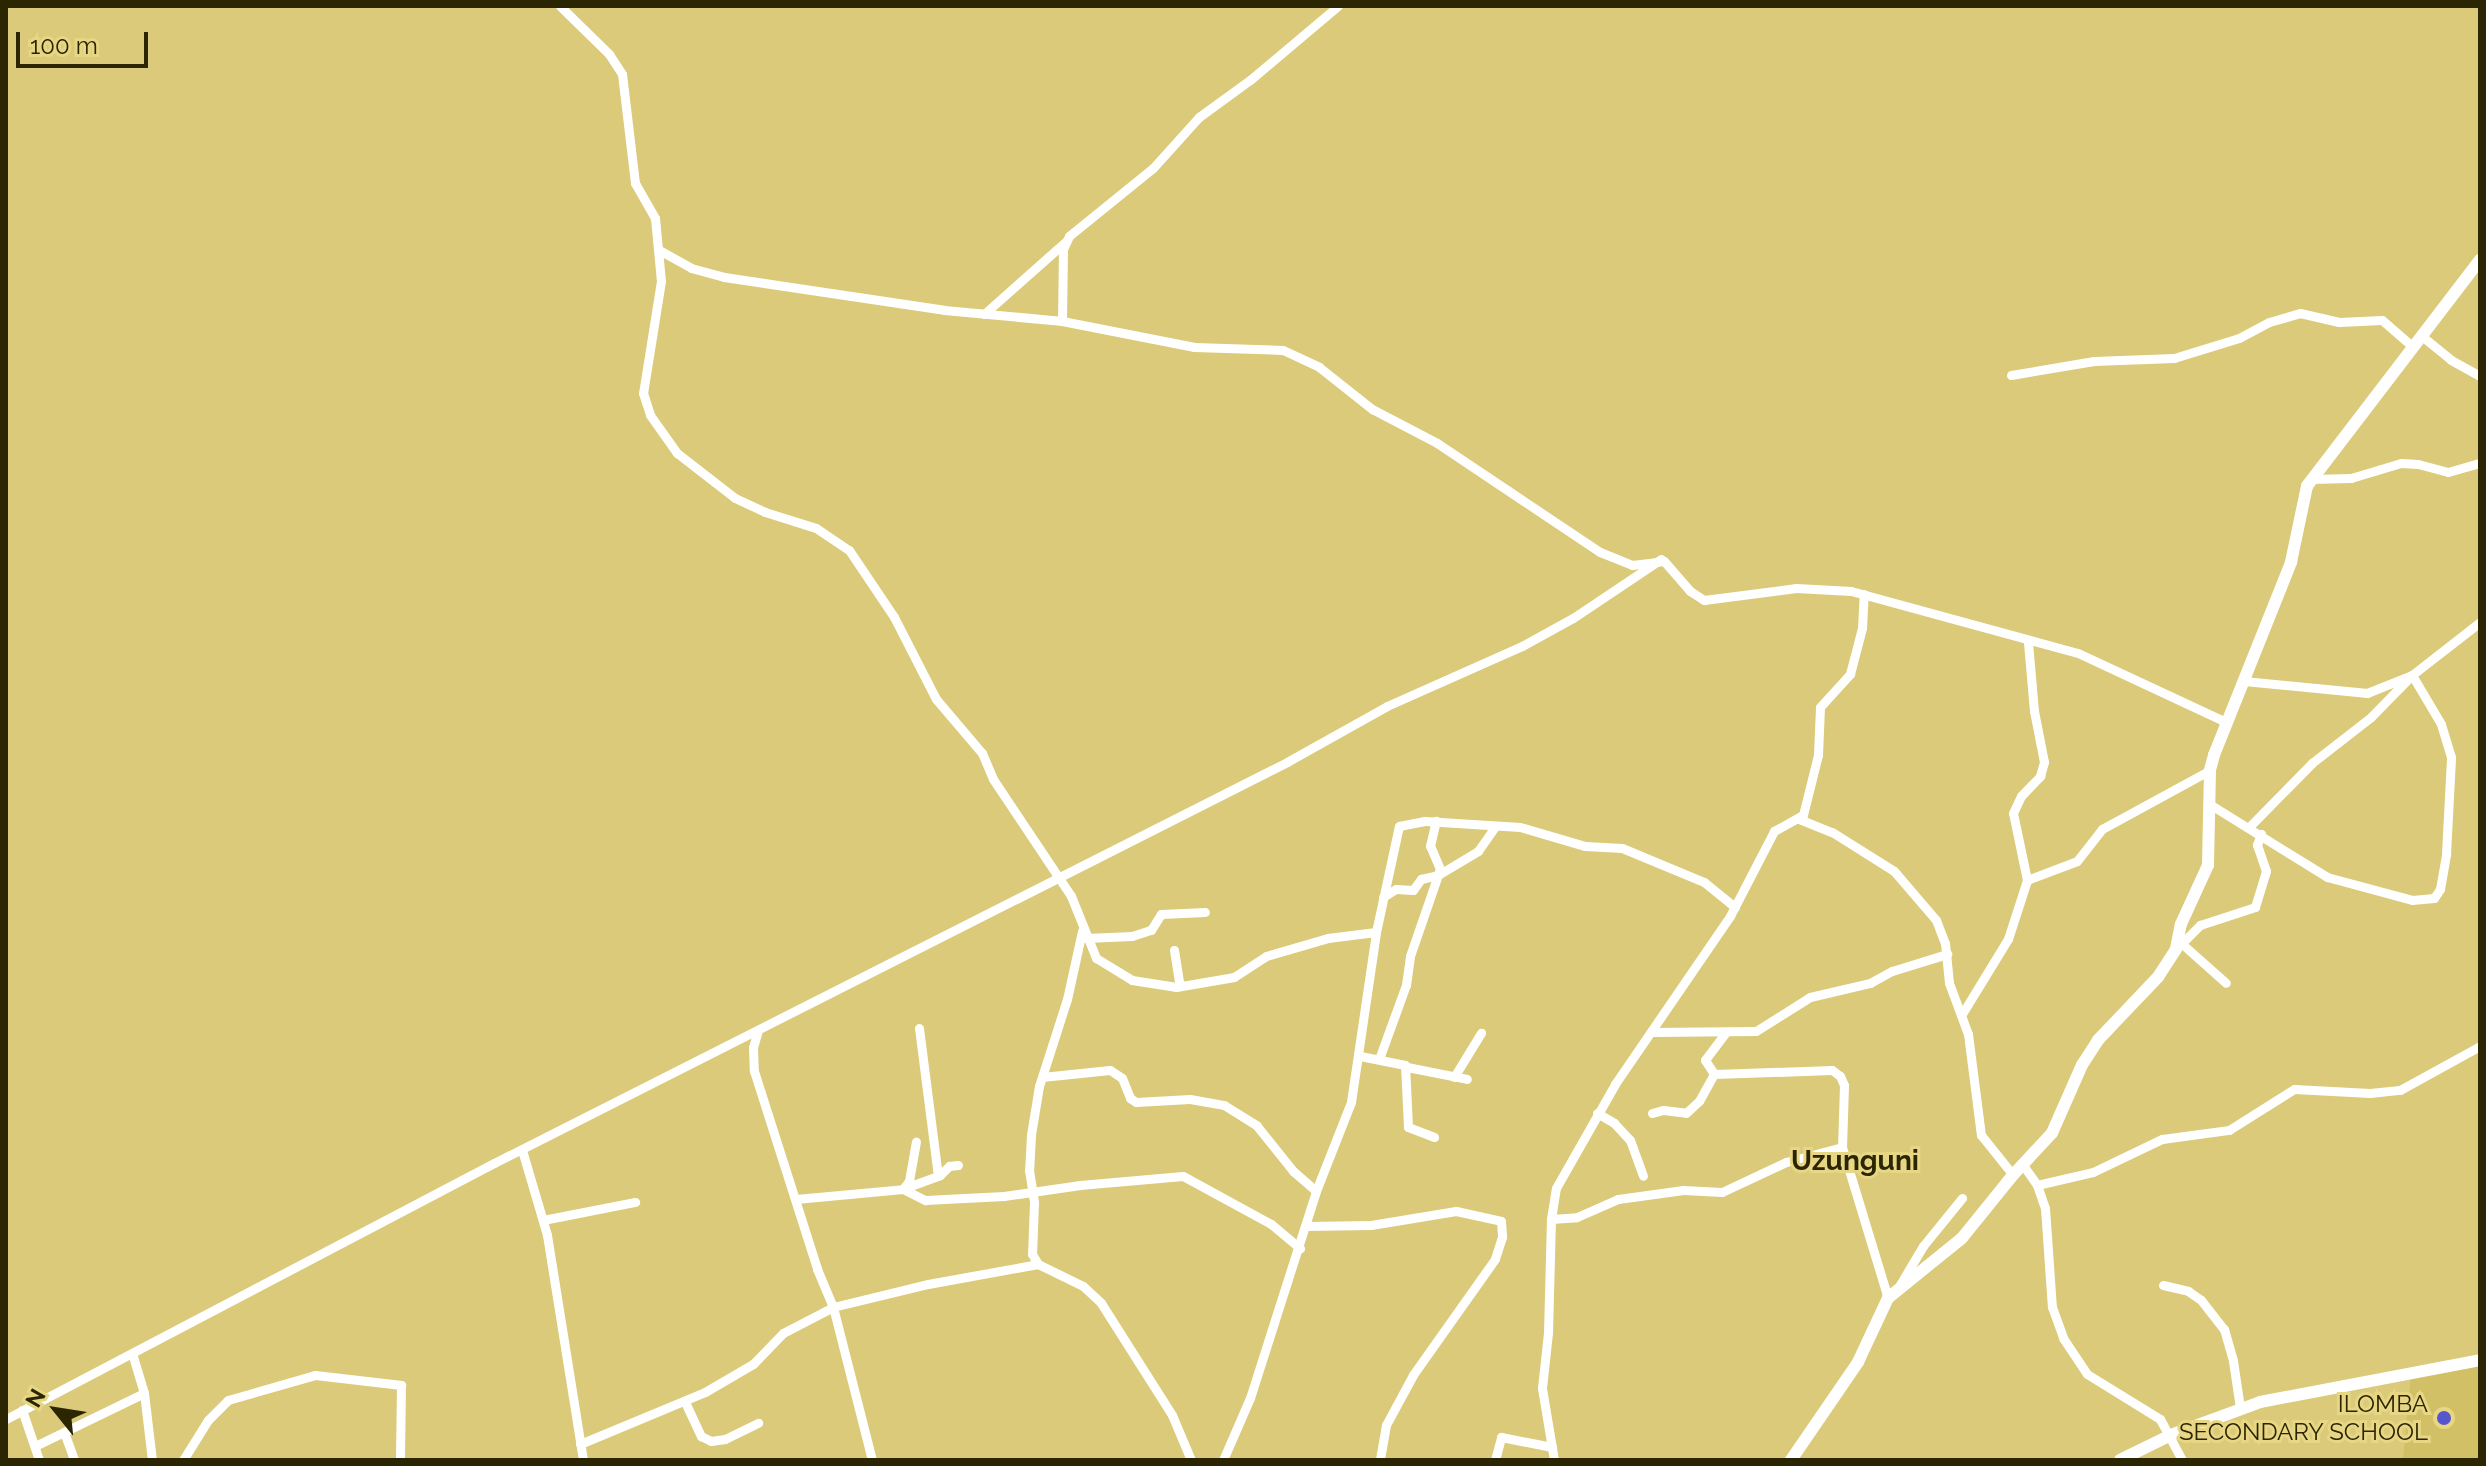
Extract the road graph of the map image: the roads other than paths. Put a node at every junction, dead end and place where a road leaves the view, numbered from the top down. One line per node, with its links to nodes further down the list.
1 (560, 6): 4 (street)
2 (1338, 6): 3 (street)
3 (1065, 241): 6 (street); 7 (street)
4 (659, 250): 6 (street); 29 (street)
5 (2480, 260): 8 (street)
6 (984, 314): 7 (street)
7 (1062, 321): 14 (street)
8 (2423, 337): 9 (street); 11 (street)
9 (2413, 347): 10 (street); 13 (street)
10 (2011, 375)
11 (2480, 376)
12 (2480, 463): 13 (street)
13 (2311, 479): 19 (street)
14 (1661, 559): 15 (street); 29 (street)
15 (1864, 594): 17 (street); 23 (street)
16 (2480, 622): 18 (street)
17 (2028, 642): 20 (street); 30 (street)
18 (2412, 675): 19 (street); 26 (street); 27 (street)
19 (2244, 681): 20 (street)
20 (2226, 722): 21 (street)
21 (2210, 770): 22 (street); 30 (street)
22 (2211, 805): 26 (street); 36 (street)
23 (1799, 819): 32 (street); 38 (street)
24 (1436, 821): 25 (street); 28 (street); 31 (street)
25 (1495, 827): 28 (street); 32 (street)
26 (2249, 827): 27 (street)
27 (2261, 834): 36 (street)
28 (1438, 875): 31 (street); 49 (street)
29 (1058, 877): 35 (street); 43 (street)
30 (2027, 880): 41 (street)
31 (1383, 897): 34 (street)
32 (1735, 907): 44 (street)
33 (1205, 912): 35 (street)
34 (1376, 932): 40 (street); 48 (street)
35 (1084, 934): 40 (street); 52 (street)
36 (2178, 946): 39 (street); 62 (street)
37 (1174, 950): 40 (street)
38 (1947, 954): 41 (street); 45 (street)
39 (2226, 983)
40 (1180, 986)
41 (1962, 1014): 62 (street)
42 (919, 1028): 63 (street)
43 (758, 1030): 60 (street); 70 (street)
44 (1653, 1032): 45 (street); 55 (street)
45 (1726, 1032): 51 (street)
46 (1481, 1033): 53 (street)
47 (2480, 1046): 65 (street)
48 (1360, 1056): 49 (street); 67 (street)
49 (1379, 1059): 50 (street)
50 (1407, 1067): 53 (street); 57 (street)
51 (1714, 1074): 56 (street); 59 (street)
52 (1042, 1077): 67 (street); 68 (street)
53 (1454, 1077): 54 (street)
54 (1467, 1079)
55 (1597, 1113): 64 (street); 72 (street)
56 (1652, 1113)
57 (1434, 1137)
58 (916, 1142): 66 (street)
59 (1842, 1147): 72 (street); 79 (street)
60 (522, 1150): 73 (street); 81 (street)
61 (958, 1165): 63 (street)
62 (2018, 1170): 65 (street); 78 (street)
63 (938, 1176): 66 (street)
64 (1643, 1176)
65 (2037, 1185): 90 (street)
66 (904, 1188): 68 (street); 70 (street)
67 (1316, 1191): 74 (street)
68 (1034, 1192): 75 (street); 76 (street)
69 (1962, 1198): 78 (street)
70 (796, 1199): 80 (street)
71 (635, 1202): 73 (street)
72 (1551, 1219): 93 (street)
73 (543, 1220): 91 (street)
74 (1306, 1226): 75 (street); 103 (street)
75 (1300, 1248): 102 (street)
76 (1038, 1264): 80 (street); 101 (street)
77 (2163, 1285): 85 (street)
78 (1898, 1288): 79 (street)
79 (1888, 1298): 106 (street)
80 (833, 1307): 84 (street); 100 (street)
81 (132, 1353): 83 (street); 86 (street)
82 (2480, 1360): 85 (street)
83 (144, 1393): 89 (street); 96 (street)
84 (685, 1402): 88 (street); 91 (street)
85 (2240, 1408): 90 (street)
86 (22, 1410): 87 (street); 92 (street)
87 (6, 1419)
88 (758, 1423)
89 (64, 1432): 92 (street); 95 (street)
90 (2171, 1435): 107 (street); 108 (street)
91 (580, 1444): 99 (street)
92 (35, 1446): 94 (street)
93 (1552, 1447): 104 (street); 105 (street)
94 (39, 1460)
95 (74, 1460)
96 (152, 1460)
97 (183, 1460): 98 (street)
98 (400, 1460)
99 (583, 1460)
100 (872, 1460)
101 (1191, 1460)
102 (1223, 1460)
103 (1380, 1460)
104 (1495, 1460)
105 (1554, 1460)
106 (1791, 1460)
107 (2120, 1460)
108 (2182, 1460)

